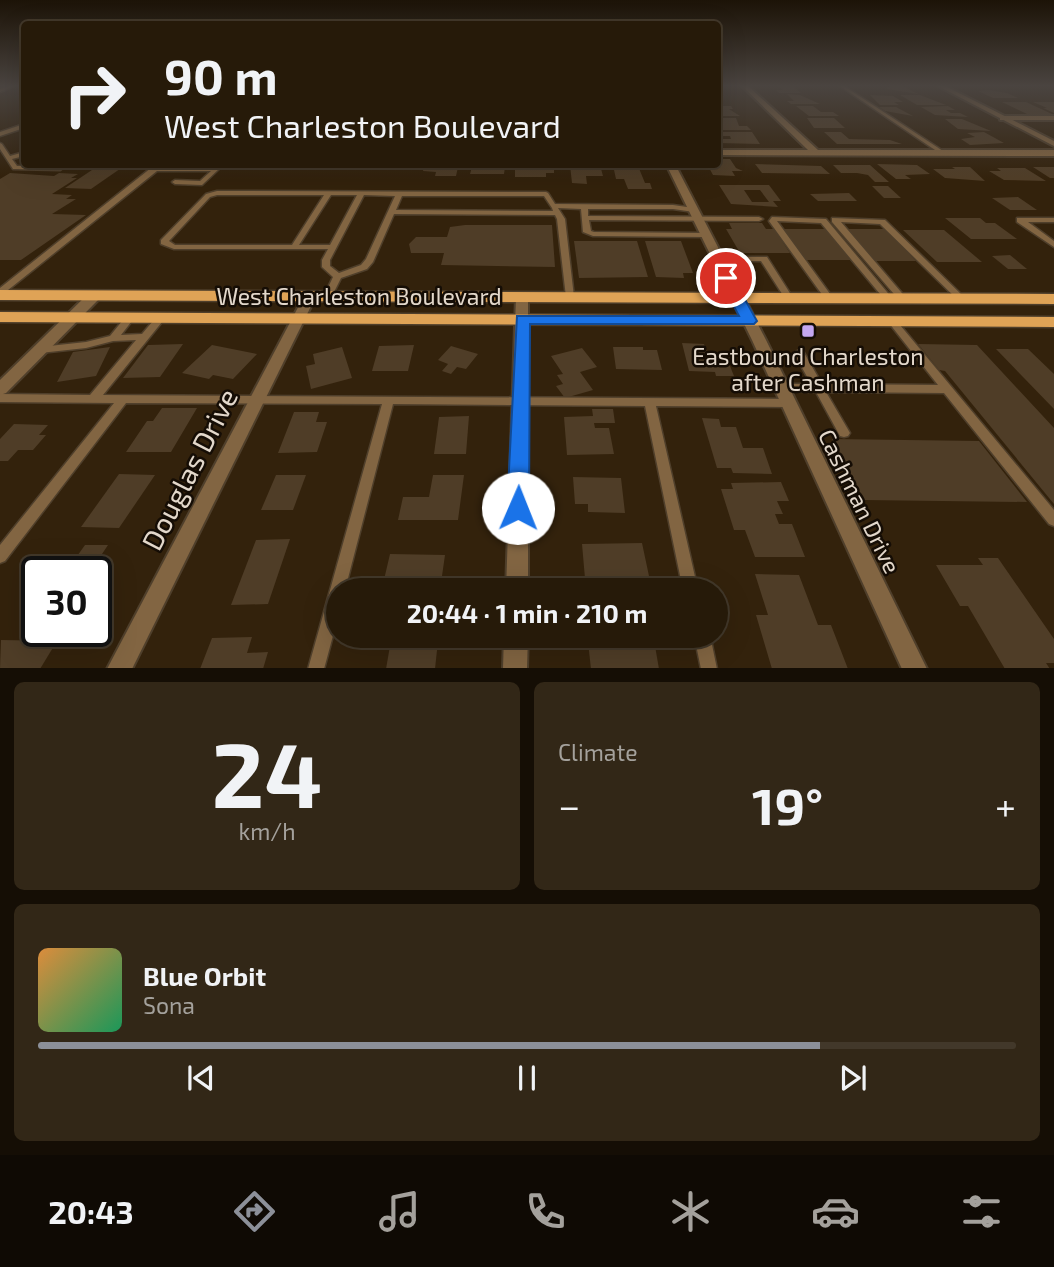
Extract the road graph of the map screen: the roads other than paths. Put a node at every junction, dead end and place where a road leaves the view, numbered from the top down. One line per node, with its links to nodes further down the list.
1 (778, 117): 9 (street)
2 (889, 117): 11 (lane)
3 (1003, 118): 4 (street); 7 (street)
4 (1054, 118)
5 (21, 126): 6 (lane)
6 (1, 135)
7 (1054, 144)
8 (0, 145): 14 (lane)
9 (815, 152): 10 (street); 11 (street)
10 (721, 153)
11 (943, 153): 12 (street)
12 (1054, 153)
13 (21, 155): 14 (lane)
14 (8, 158): 15 (lane)
15 (21, 168)
16 (156, 168): 36 (lane)
17 (186, 168): 19 (lane)
18 (672, 168): 26 (street, Cashman Drive)
19 (175, 182)
20 (329, 193): 21 (lane); 32 (lane); 32 (lane)
21 (362, 193): 22 (lane); 33 (lane)
22 (400, 193): 24 (lane); 25 (lane)
23 (584, 206): 24 (lane); 26 (lane); 27 (lane)
24 (555, 210): 25 (lane); 41 (lane)
25 (391, 212): 35 (lane)
26 (696, 215): 27 (lane); 28 (lane); 30 (street, Cashman Drive)
27 (585, 218): 30 (lane)
28 (760, 219)
29 (1054, 220): 31 (lane)
30 (705, 235): 34 (street, Cashman Drive)
31 (1054, 245)
32 (294, 247): 33 (lane)
33 (333, 247): 35 (lane)
34 (717, 259): 42 (street, Cashman Drive); 43 (lane)
35 (338, 276): 39 (lane)
36 (0, 293): 37 (main road, West Charleston Boulevard)
37 (95, 295): 38 (main road, West Charleston Boulevard); 49 (street)
38 (310, 296): 39 (main road, West Charleston Boulevard); 52 (street, Douglas Drive)
39 (328, 296): 40 (main road, West Charleston Boulevard)
40 (522, 297): 41 (main road, West Charleston Boulevard); 53 (street)
41 (570, 297): 42 (main road, West Charleston Boulevard)
42 (736, 298): 43 (main road, West Charleston Boulevard); 54 (street, Cashman Drive)
43 (789, 298): 44 (main road, West Charleston Boulevard)
44 (829, 298): 45 (main road, West Charleston Boulevard); 45 (lane)
45 (895, 299): 46 (main road, West Charleston Boulevard); 46 (lane)
46 (962, 299): 47 (main road, West Charleston Boulevard)
47 (1054, 299)
48 (0, 317): 49 (main road, West Charleston Boulevard)
49 (72, 317): 50 (main road, West Charleston Boulevard); 59 (street)
50 (130, 317): 51 (main road, West Charleston Boulevard); 58 (lane)
51 (161, 317): 52 (main road, West Charleston Boulevard); 57 (lane)
52 (299, 318): 53 (main road, West Charleston Boulevard); 69 (street, Douglas Drive)
53 (522, 319): 54 (main road, West Charleston Boulevard); 68 (street)
54 (749, 321): 55 (main road, West Charleston Boulevard); 64 (street, Cashman Drive)
55 (892, 321): 56 (main road, West Charleston Boulevard); 63 (lane)
56 (1054, 322)
57 (144, 337): 58 (lane); 66 (lane)
58 (113, 338): 59 (lane)
59 (40, 349): 61 (street)
60 (799, 353): 62 (lane)
61 (0, 388)
62 (819, 389): 63 (lane); 64 (lane); 72 (lane)
63 (948, 389): 73 (lane)
64 (784, 396): 71 (lane); 83 (street, Cashman Drive)
65 (0, 398): 66 (lane)
66 (93, 399): 67 (lane)
67 (123, 399): 69 (lane); 74 (lane)
68 (521, 399): 70 (lane); 71 (lane); 75 (street)
69 (256, 400): 70 (lane); 79 (street, Douglas Drive)
70 (388, 401): 80 (lane)
71 (650, 402): 76 (lane)
72 (844, 433)
73 (1054, 520)
74 (0, 555)
75 (517, 578)
76 (688, 578)
77 (516, 648): 81 (street)
78 (705, 648): 82 (lane)
79 (119, 668)
80 (316, 668)
81 (515, 668)
82 (709, 668)
83 (915, 668)

